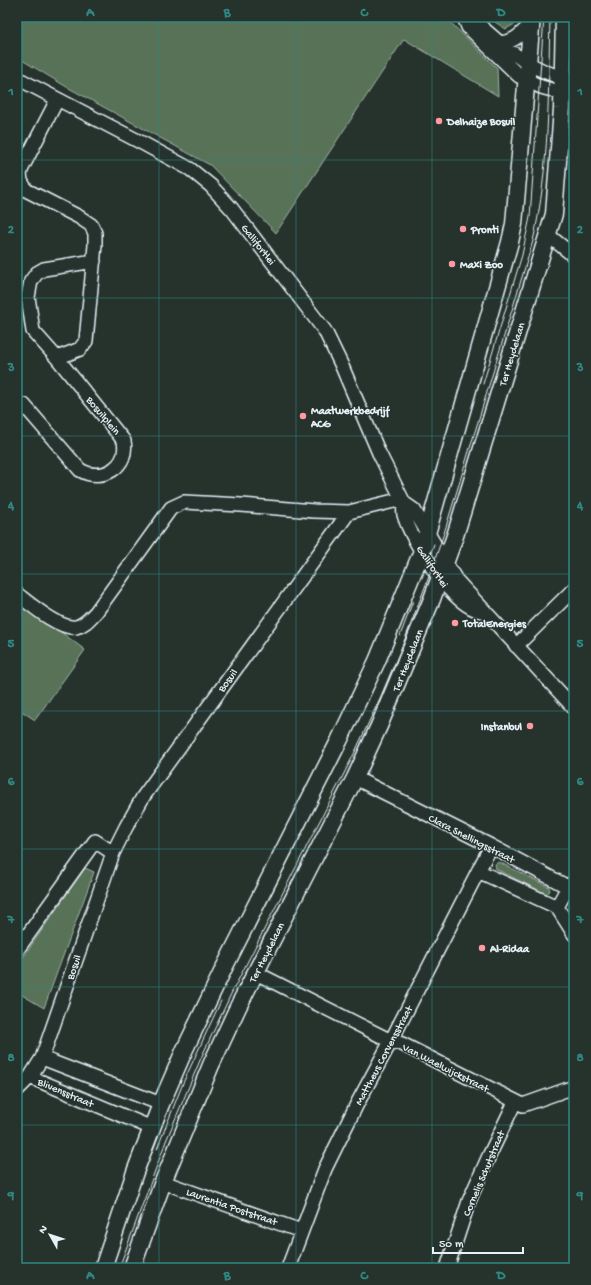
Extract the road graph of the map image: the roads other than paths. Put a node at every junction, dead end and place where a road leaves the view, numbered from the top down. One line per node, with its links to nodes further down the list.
1 (464, 17): 6 (street)
2 (469, 17): 5 (street)
3 (564, 17): 8 (street, Ter Heydelaan)
4 (532, 20): 5 (street); 6 (street)
5 (500, 43): 6 (street)
6 (527, 72): 8 (street); 18 (street)
7 (17, 78): 9 (street, Gallifortlei)
8 (568, 87): 11 (street, Ter Heydelaan)
9 (57, 100): 10 (street); 16 (street, Gallifortlei)
10 (19, 181): 13 (street)
11 (548, 235): 12 (street); 20 (street, Ter Heydelaan)
12 (574, 256)
13 (94, 261): 14 (street); 14 (street, Bosuilplein)
14 (57, 358): 15 (street, Bosuilplein)
15 (17, 405)
16 (403, 501): 17 (street); 18 (street, Gallifortlei); 19 (street, Gallifortlei)
17 (349, 512): 23 (street); 29 (street, Bosuil)
18 (428, 533): 19 (street); 20 (street, Gallifortlei)
19 (422, 551): 21 (street, Gallifortlei); 42 (street)
20 (445, 562): 21 (street, Ter Heydelaan); 24 (street, Gallifortlei)
21 (440, 578): 24 (street, Gallifortlei); 27 (street, Ter Heydelaan)
22 (574, 589): 25 (street)
23 (17, 594)
24 (485, 612): 25 (street, Gallifortlei)
25 (516, 646): 26 (street, Gallifortlei)
26 (574, 708)
27 (355, 778): 28 (street, Clara Snellingsstraat); 35 (street, Ter Heydelaan)
28 (491, 846): 30 (street, Mattheus Corvensstraat); 31 (street, Clara Snellingsstraat)
29 (113, 853): 34 (street); 37 (street, Bosuil)
30 (478, 871): 32 (street); 36 (street, Mattheus Corvensstraat)
31 (571, 884): 32 (street, Clara Snellingsstraat)
32 (557, 908): 33 (street)
33 (574, 934)
34 (17, 950)
35 (256, 973): 36 (street, Van Waelwijckstraat); 44 (street, Ter Heydelaan)
36 (391, 1041): 41 (street, Van Waelwijckstraat); 45 (street, Mattheus Corvensstraat)
37 (42, 1058): 38 (street, Blivensstraat); 42 (street, Blivensstraat)
38 (30, 1077): 40 (street); 43 (street, Blivensstraat)
39 (574, 1087): 41 (street, Van Waelwijckstraat)
40 (17, 1090)
41 (515, 1102): 49 (street, Cornelis Schutstraat)
42 (161, 1104): 43 (street)
43 (152, 1128): 46 (street)
44 (163, 1182): 45 (street, Laurentia Poststraat); 47 (street, Ter Heydelaan)
45 (301, 1231): 48 (street, Mattheus Corvensstraat)
46 (103, 1268)
47 (132, 1268)
48 (288, 1268)
49 (447, 1268)

